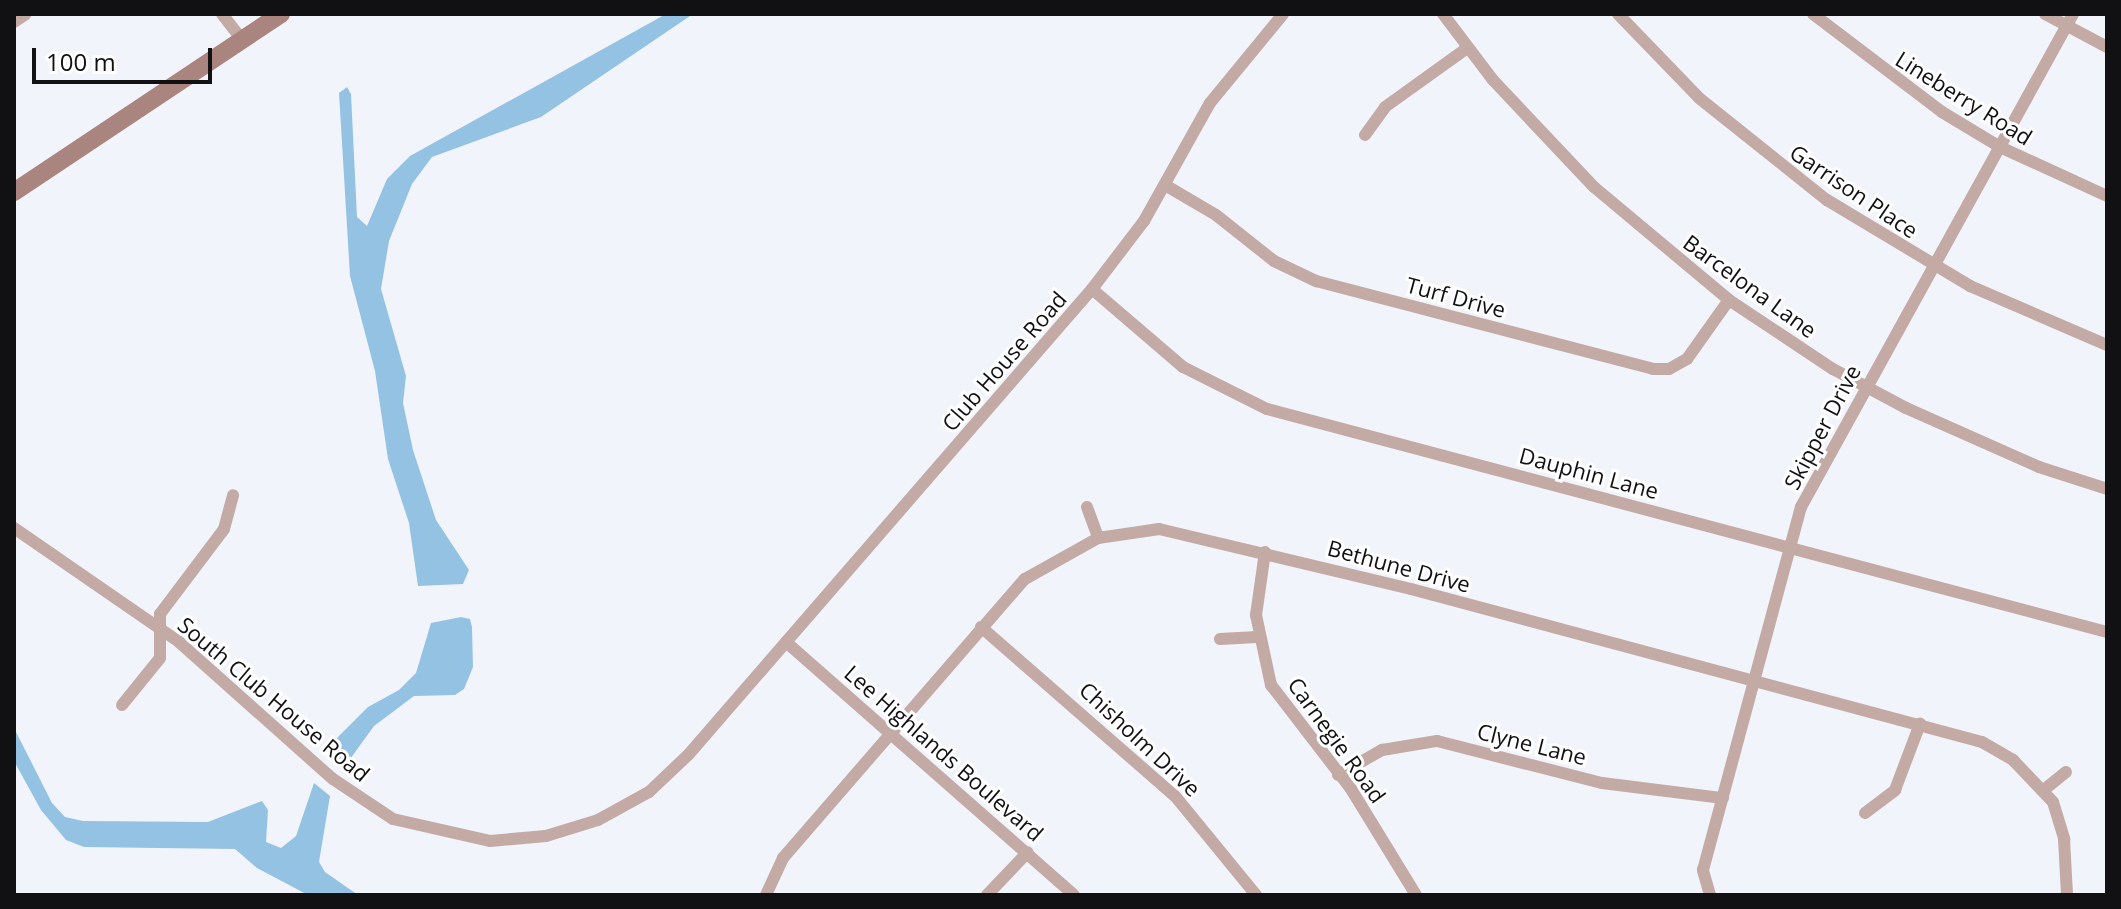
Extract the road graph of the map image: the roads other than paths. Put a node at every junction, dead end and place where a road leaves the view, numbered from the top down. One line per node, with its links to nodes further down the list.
1 (26, 14): 10 (street)
2 (222, 14): 11 (street)
3 (281, 14): 11 (street)
4 (1283, 14): 16 (street, Club House Road)
5 (1443, 14): 13 (street, Barcelona Lane)
6 (1618, 14): 19 (street, Garrison Place)
7 (1813, 14): 15 (street, Lineberry Road)
8 (2045, 14): 9 (street)
9 (2070, 20): 12 (street); 15 (street, Skipper Drive)
10 (14, 22)
11 (242, 40): 17 (street)
12 (2107, 47)
13 (1467, 48): 14 (street); 21 (street, Barcelona Lane)
14 (1365, 135)
15 (2000, 147): 18 (street, Lineberry Road); 19 (street, Skipper Drive)
16 (1165, 185): 20 (street, Club House Road); 21 (street, Turf Drive)
17 (14, 192)
18 (2107, 196)
19 (1933, 266): 22 (street, Garrison Place); 23 (street, Skipper Drive)
20 (1092, 289): 29 (street, Dauphin Lane); 36 (street, Club House Road)
21 (1729, 300): 23 (street, Barcelona Lane)
22 (2107, 345)
23 (1866, 387): 24 (street, Barcelona Lane); 29 (street, Skipper Drive)
24 (2107, 489)
25 (233, 495): 32 (street)
26 (1087, 507): 28 (street)
27 (14, 528): 32 (street, South Club House Road)
28 (1098, 538): 30 (street, Bethune Drive); 31 (street, Bethune Drive)
29 (1787, 547): 33 (street, Dauphin Lane); 37 (street, Skipper Drive)
30 (1265, 552): 34 (street, Carnegie Road); 37 (street, Bethune Drive)
31 (981, 627): 41 (street, Bethune Drive); 51 (street, Chisholm Drive)
32 (161, 629): 38 (street); 39 (street, South Club House Road)
33 (2107, 632)
34 (1257, 637): 35 (street); 43 (street, Carnegie Road)
35 (1220, 639)
36 (786, 642): 39 (street, Club House Road); 41 (street, Lee Highlands Boulevard)
37 (1754, 681): 40 (street, Bethune Drive); 45 (street, Skipper Drive)
38 (122, 705)
39 (726, 712)
40 (1920, 724): 44 (street, Bethune Drive); 46 (street)
41 (891, 733): 47 (street, Lee Highlands Boulevard); 48 (street, Bethune Drive)
42 (2066, 772): 44 (street)
43 (1338, 775): 45 (street, Clyne Lane); 52 (street, Carnegie Road)
44 (2045, 789): 54 (street)
45 (1723, 798): 53 (street, Skipper Drive)
46 (1865, 813)
47 (1028, 852): 49 (street); 50 (street, Lee Highlands Boulevard)
48 (766, 895)
49 (987, 895)
50 (1074, 895)
51 (1256, 895)
52 (1416, 895)
53 (1710, 895)
54 (2067, 895)

